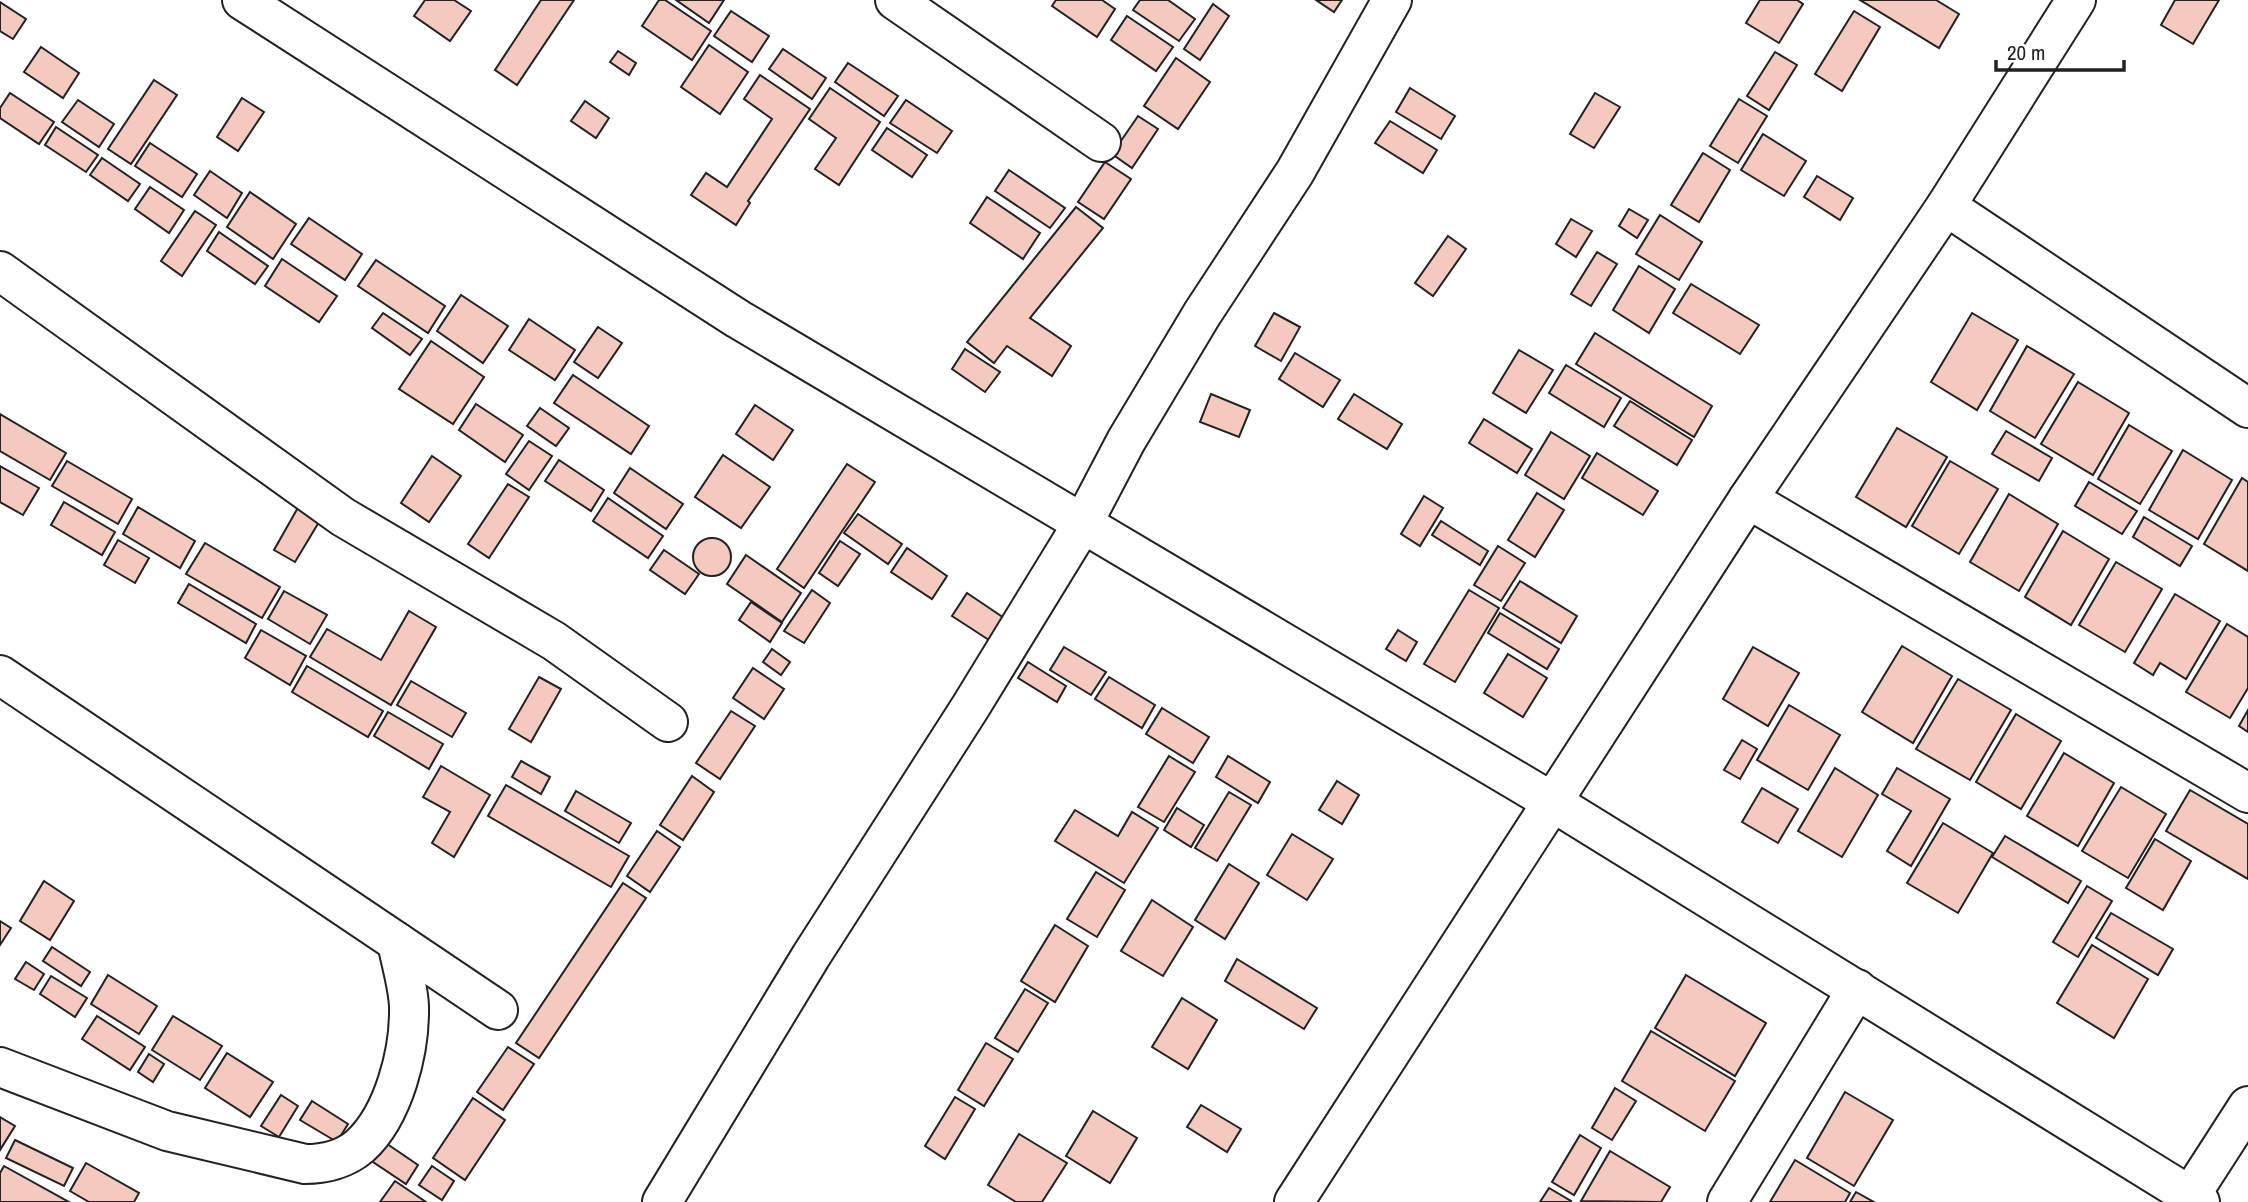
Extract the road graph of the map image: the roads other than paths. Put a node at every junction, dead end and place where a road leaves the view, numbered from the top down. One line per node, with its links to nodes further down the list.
1 (242, 0): 10 (street)
2 (895, 0): 5 (street)
3 (1392, 0): 10 (street)
4 (2076, 0): 6 (street)
5 (1101, 142)
6 (1946, 206): 8 (street); 9 (street)
7 (0, 271): 12 (street)
8 (2248, 408)
9 (1748, 499): 13 (street); 14 (street)
10 (1083, 523): 14 (street); 21 (street)
11 (4, 686): 15 (street)
12 (668, 722)
13 (2248, 793)
14 (1554, 803): 16 (street); 22 (street)
15 (397, 943): 17 (street); 18 (street)
16 (1857, 989): 20 (street); 23 (street)
17 (498, 1010)
18 (0, 1067)
19 (2248, 1106): 20 (street)
20 (2195, 1199)
21 (662, 1202)
22 (1294, 1202)
23 (1727, 1202)

